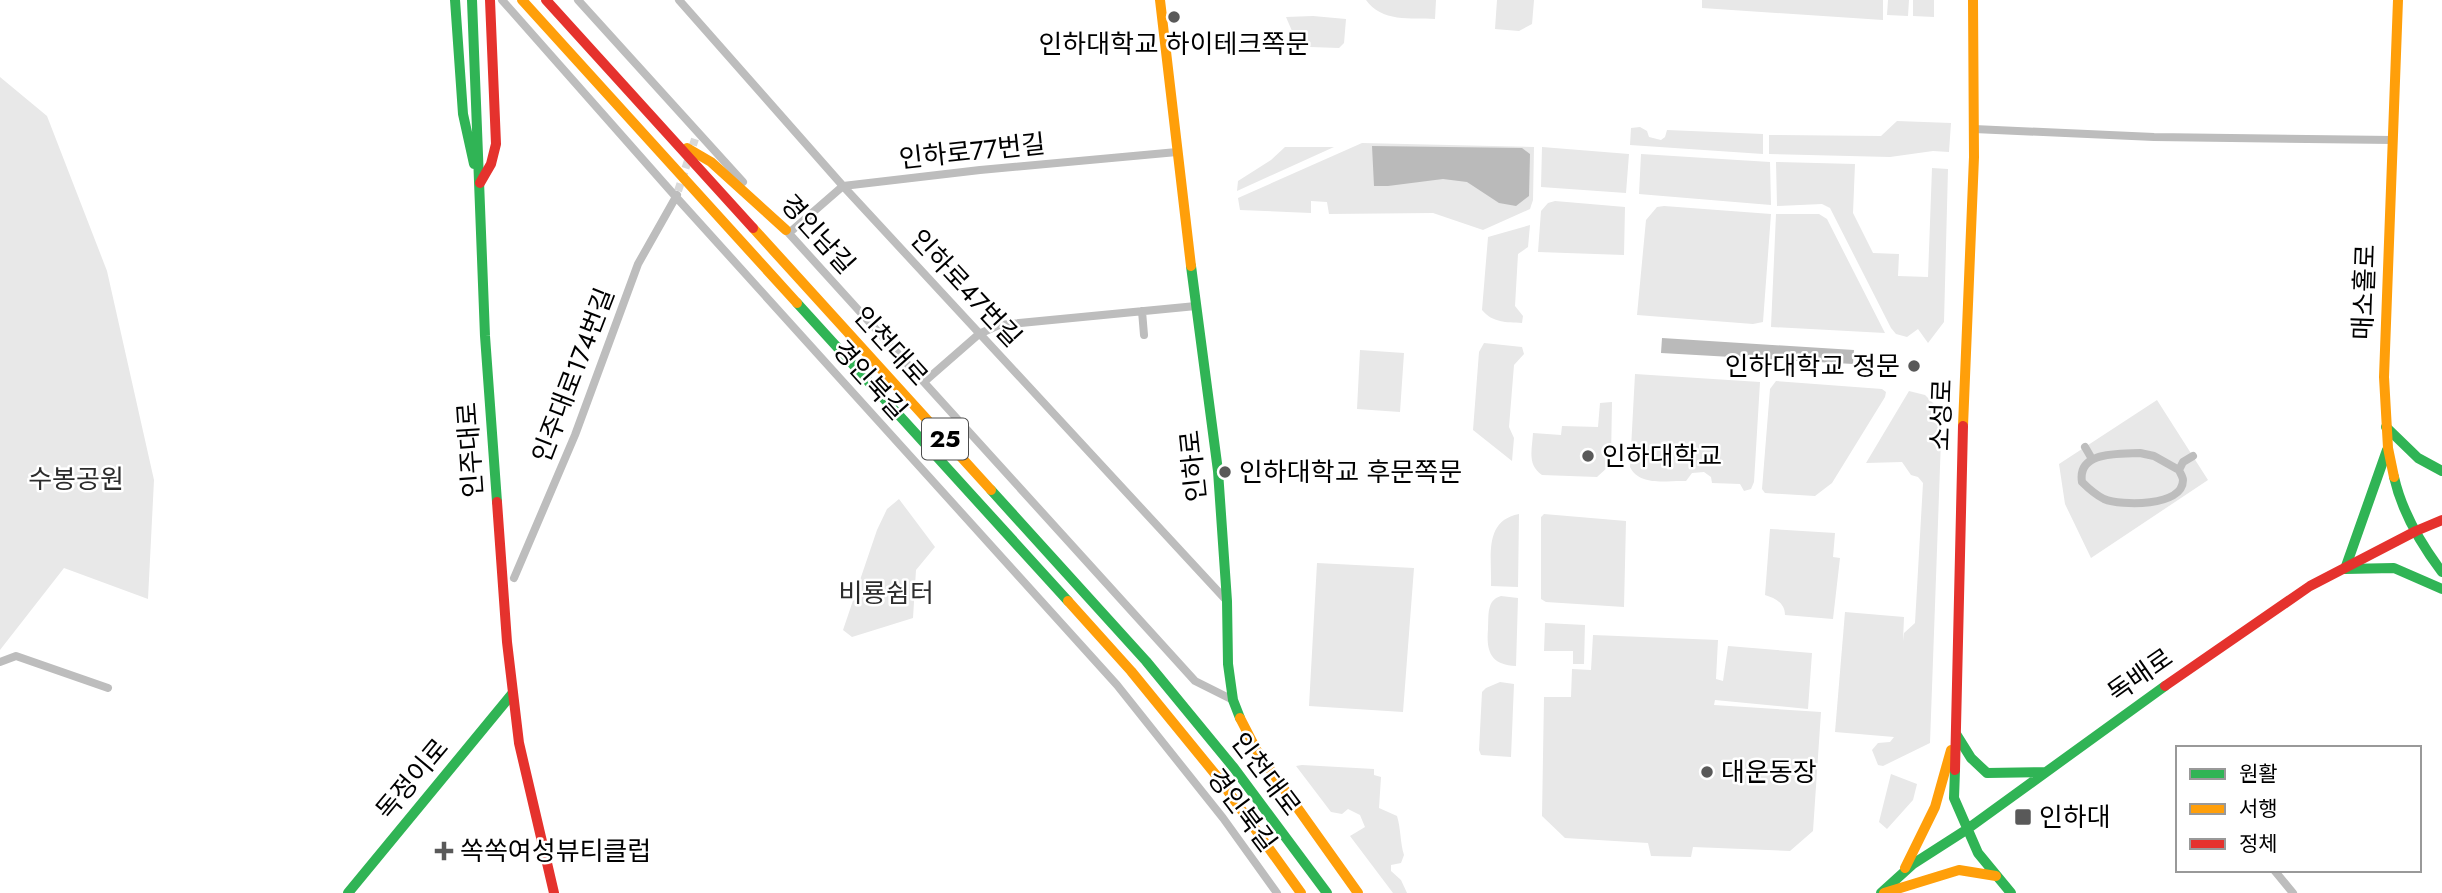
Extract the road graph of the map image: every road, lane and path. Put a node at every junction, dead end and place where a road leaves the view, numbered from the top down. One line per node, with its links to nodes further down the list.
1 (455, 0): 16 (main road)
2 (472, 0): 16 (main road, 인주대로)
3 (490, 0): 16 (main road)
4 (502, 0): 18 (street, 경인북길)
5 (522, 0): 54 (main road, 인천대로 / 25)
6 (546, 0): 13 (main road, 인천대로 / 25)
7 (578, 0): 19 (street, 경인남길)
8 (679, 0): 17 (street, 인하로47번길)
9 (1160, 0): 15 (main road, 인하로)
10 (1973, 0): 12 (main road, 소성로)
11 (2398, 0): 14 (main road, 매소홀로)
12 (1973, 129): 14 (street); 45 (main road, 소성로)
13 (673, 139): 19 (main road); 55 (main road, 인천대로 / 25)
14 (2393, 140): 25 (main road, 매소홀로)
15 (1177, 152): 17 (street, 인하로77번길); 20 (main road, 인하로)
16 (480, 183): 36 (main road, 인주대로)
17 (843, 186): 19 (street); 22 (street, 인하로47번길)
18 (677, 194): 37 (street, 인주대로174번길); 53 (street, 경인북길)
19 (787, 232): 24 (street, 경인남길)
20 (1196, 306): 21 (street); 40 (main road, 인하로)
21 (1142, 311): 22 (street); 23 (street)
22 (979, 334): 24 (street); 40 (street, 인하로47번길)
23 (1144, 335)
24 (924, 382): 44 (street, 경인남길)
25 (2386, 427): 27 (main road, 매소홀로); 31 (main road)
26 (2085, 447): 29 (street)
27 (2388, 447): 33 (main road, 매소홀로); 34 (main road)
28 (2193, 456): 30 (street)
29 (2092, 459): 30 (street); 30 (street)
30 (2179, 470)
31 (2442, 471)
32 (2442, 520): 33 (main road, 독배로)
33 (2416, 531): 34 (main road, 독배로); 35 (main road, 매소홀로)
34 (2345, 569): 38 (main road); 46 (main road, 독배로)
35 (2442, 572)
36 (502, 573): 37 (street); 39 (main road, 인주대로)
37 (514, 578): 39 (street, 인주대로174번길)
38 (2442, 589)
39 (503, 597): 43 (main road, 인주대로)
40 (1227, 601): 44 (main road, 인하로)
41 (0, 662): 42 (street)
42 (108, 688)
43 (512, 695): 51 (main road, 독정이로); 52 (main road, 인주대로)
44 (1233, 700): 56 (main road, 인하로)
45 (1956, 734): 46 (main road); 47 (main road, 소성로); 49 (main road)
46 (2045, 772): 47 (main road, 독배로)
47 (1966, 830): 49 (main road, 독배로); 50 (main road, 소성로)
48 (2276, 872): 59 (street)
49 (1902, 875): 57 (main road, 독배로)
50 (1996, 876): 57 (main road); 58 (main road, 소성로)
51 (348, 893)
52 (554, 893)
53 (1277, 893)
54 (1301, 893)
55 (1327, 893)
56 (1358, 893)
57 (1882, 893)
58 (2011, 893)
59 (2293, 893)

